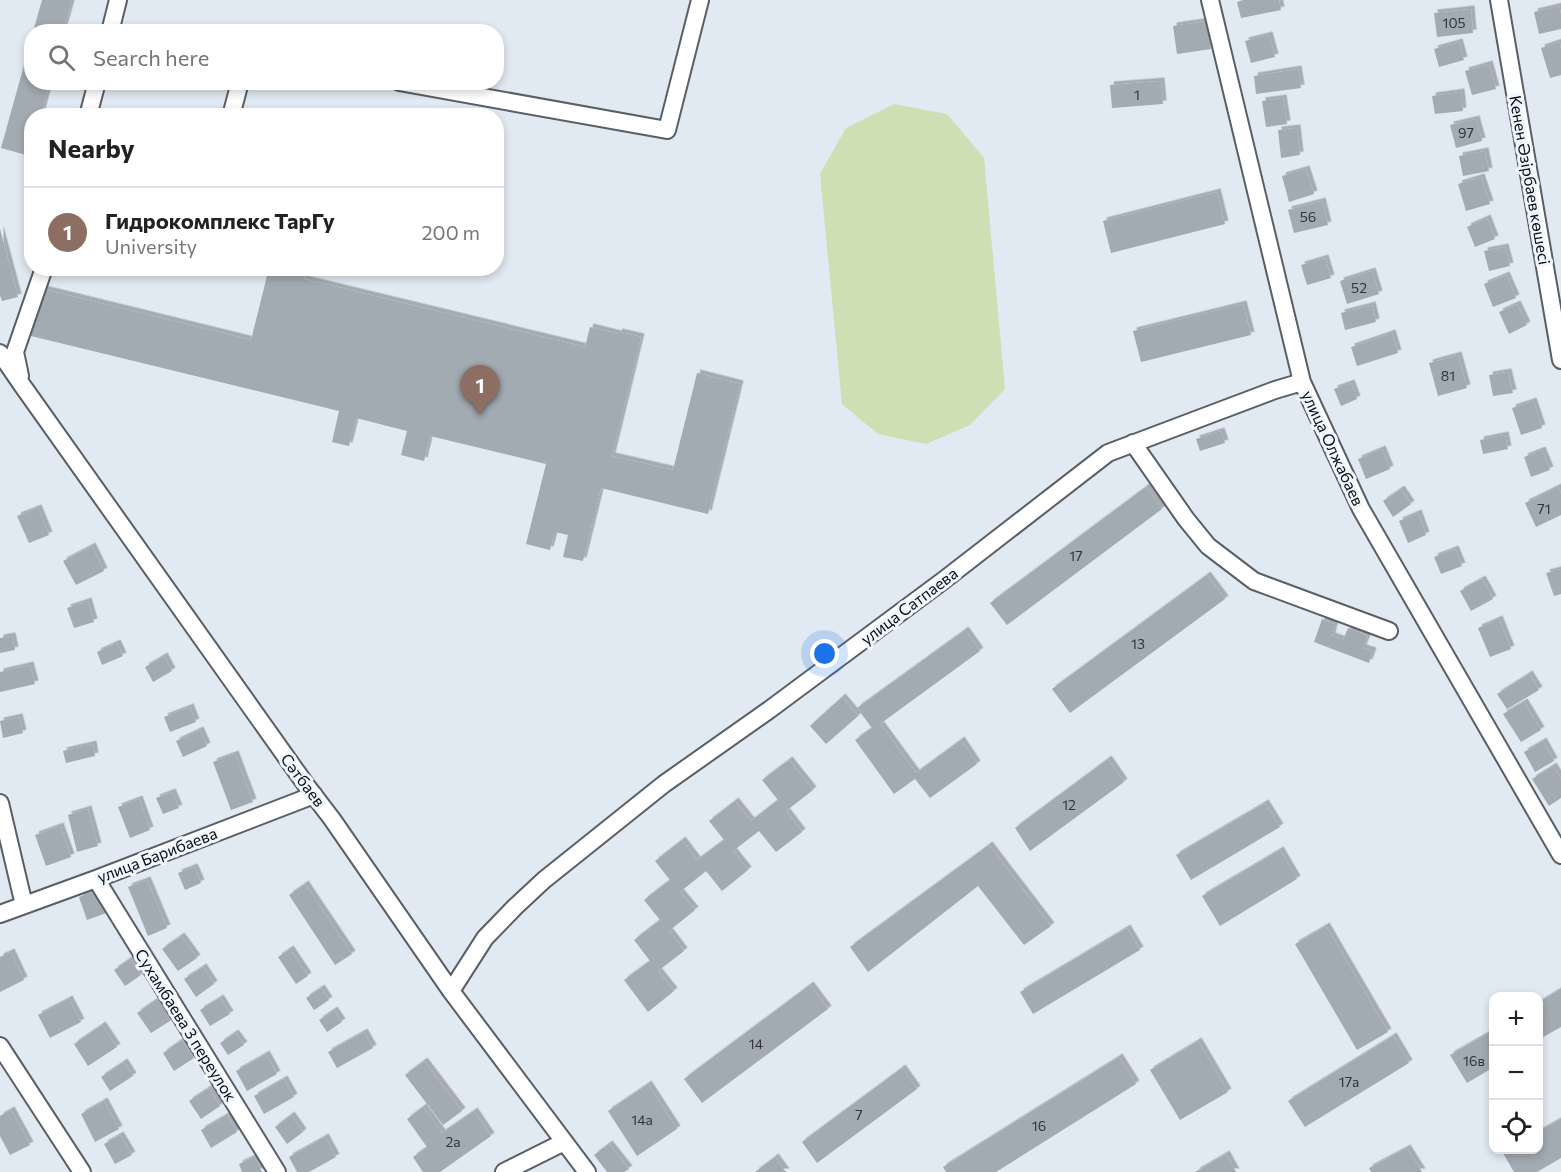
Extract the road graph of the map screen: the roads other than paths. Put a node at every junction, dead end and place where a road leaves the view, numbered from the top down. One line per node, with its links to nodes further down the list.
1 (118, 0): 5 (street)
2 (700, 0): 8 (street)
3 (1210, 0): 14 (street, улица Олжабаев)
4 (1499, 0): 13 (street, Кенен Әзірбаев көшесі)
5 (112, 24)
6 (95, 90): 9 (street)
7 (238, 90): 10 (street)
8 (444, 90)
9 (90, 108)
10 (233, 108)
11 (41, 276): 15 (street)
12 (0, 353): 15 (street, Сәтбаев)
13 (1561, 360)
14 (1302, 382): 16 (street, улица Сатпаева); 20 (street, улица Олжабаев)
15 (22, 386): 18 (street, Сәтбаев)
16 (1133, 443): 17 (street); 24 (street, улица Сатпаева)
17 (1389, 631)
18 (314, 795): 21 (street, улица Барибаева); 24 (street, Сәтбаев)
19 (0, 803): 22 (street)
20 (1561, 855)
21 (96, 879): 22 (street, улица Барибаева); 28 (street, Сухамбаева 3 переулок)
22 (24, 905): 23 (street, улица Барибаева)
23 (0, 914)
24 (451, 991): 26 (street, Сәтбаев)
25 (0, 1046): 27 (street)
26 (564, 1142): 29 (street); 30 (street, Сәтбаев)
27 (82, 1172)
28 (277, 1172)
29 (504, 1172)
30 (586, 1172)

